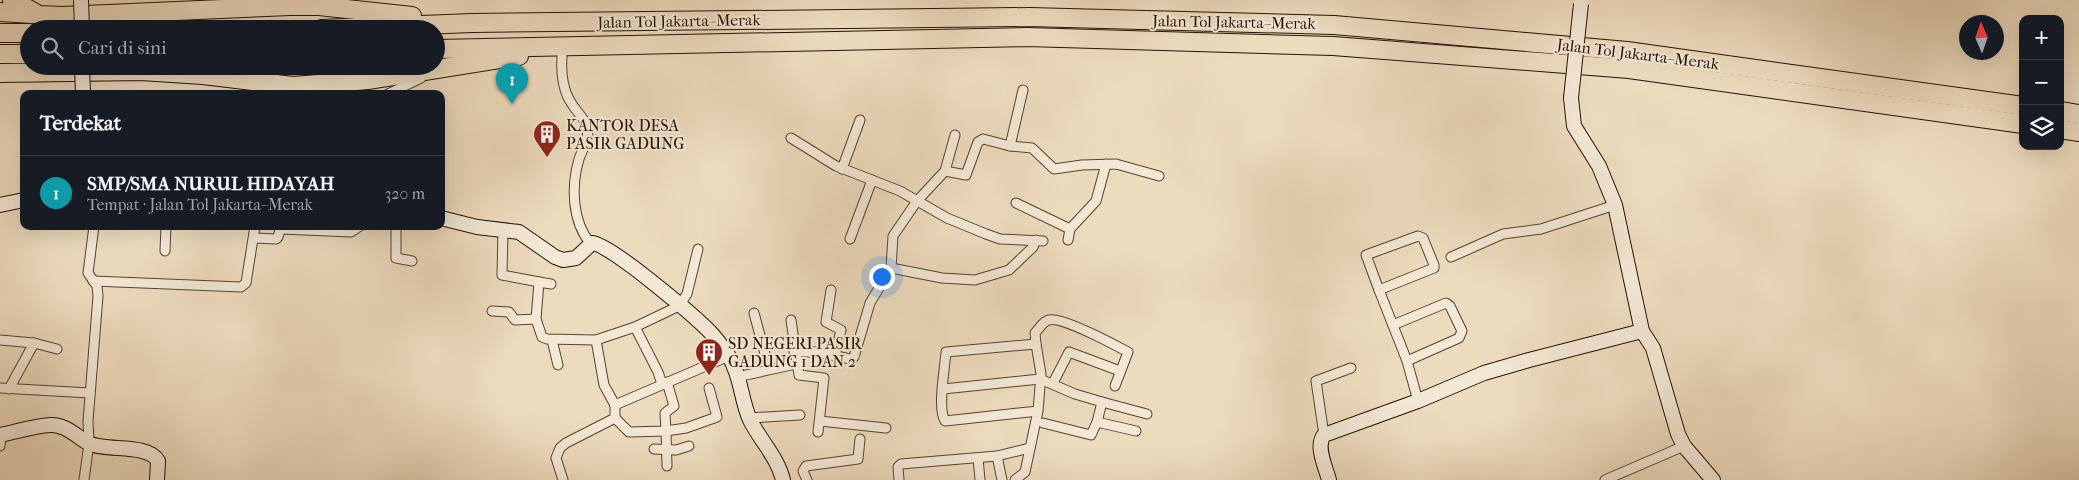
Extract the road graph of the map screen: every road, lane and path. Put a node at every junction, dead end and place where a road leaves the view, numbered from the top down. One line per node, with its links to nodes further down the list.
1 (12, 0): 5 (highway)
2 (81, 0): 6 (street, bridge)
3 (1581, 2): 44 (street, bridge)
4 (0, 12): 5 (highway)
5 (39, 15): 7 (highway)
6 (82, 20)
7 (472, 23): 8 (highway, Jalan Tol Jakarta–Merak); 25 (highway, Jalan Tol Jakarta–Merak)
8 (445, 24)
9 (0, 33): 10 (highway)
10 (20, 33)
11 (445, 48): 12 (highway, Jalan Tol Jakarta–Merak)
12 (562, 51): 15 (highway); 29 (highway, Jalan Tol Jakarta–Merak); 58 (street)
13 (0, 54): 14 (highway)
14 (20, 54)
15 (445, 68)
16 (0, 73): 17 (highway)
17 (20, 73)
18 (82, 75): 22 (street, bridge)
19 (203, 75): 20 (highway)
20 (400, 75)
21 (429, 75): 23 (street)
22 (83, 90)
23 (397, 90)
24 (1023, 90): 34 (street)
25 (2019, 105)
26 (2064, 112): 27 (highway)
27 (2079, 114)
28 (860, 120): 36 (street)
29 (2019, 123)
30 (2064, 130): 31 (highway)
31 (2079, 132)
32 (955, 135): 37 (street)
33 (791, 138): 36 (street)
34 (1010, 146): 35 (street); 37 (street)
35 (1106, 164): 38 (street); 46 (street)
36 (842, 169): 39 (street)
37 (945, 171): 41 (street)
38 (1159, 176)
39 (872, 180): 41 (street); 56 (street)
40 (20, 201): 43 (street)
41 (917, 201): 63 (street); 63 (street)
42 (1016, 203): 46 (street)
43 (0, 205)
44 (1615, 205): 61 (street); 76 (street)
45 (445, 219): 54 (street)
46 (1070, 229): 57 (street)
47 (93, 230): 64 (street)
48 (166, 230): 60 (street)
49 (255, 230): 55 (street)
50 (280, 230): 55 (street)
51 (316, 230): 52 (street)
52 (354, 230)
53 (396, 230): 62 (street)
54 (503, 230): 58 (street); 65 (street)
55 (254, 238): 64 (street)
56 (850, 239)
57 (1068, 240)
58 (590, 243): 69 (street)
59 (698, 249): 69 (street)
60 (165, 251)
61 (1451, 257)
62 (412, 261)
63 (891, 268): 85 (street)
64 (93, 281): 99 (street)
65 (538, 282): 66 (street); 72 (street)
66 (551, 284)
67 (831, 290): 85 (street)
68 (1379, 290): 68 (street); 74 (street)
69 (679, 306): 75 (street); 84 (street)
70 (492, 311): 72 (street)
71 (754, 312): 89 (street)
72 (536, 319): 78 (street)
73 (791, 320): 83 (street)
74 (1393, 325): 86 (street); 86 (street)
75 (635, 327): 79 (street); 94 (street)
76 (1642, 331): 100 (street); 120 (street)
77 (0, 340): 80 (street)
78 (552, 340): 79 (street); 88 (street)
79 (596, 340): 102 (street)
80 (34, 343): 82 (street); 97 (street)
81 (1036, 344): 91 (street); 93 (street); 98 (street)
82 (57, 349)
83 (794, 352): 85 (street); 87 (street)
84 (729, 356): 92 (street); 94 (street)
85 (835, 356)
86 (1407, 361): 100 (street)
87 (796, 364): 89 (street); 108 (street)
88 (558, 365)
89 (769, 368): 92 (street)
90 (1351, 368): 115 (street)
91 (1120, 371): 93 (street); 95 (street)
92 (737, 377): 107 (street)
93 (1047, 381): 98 (street); 101 (street); 103 (street)
94 (665, 383): 102 (street); 112 (street)
95 (1115, 386)
96 (709, 388): 112 (street)
97 (5, 389): 99 (street)
98 (943, 389): 103 (street)
99 (90, 393): 118 (street)
100 (1418, 401): 115 (street)
101 (1102, 402): 104 (street); 109 (street)
102 (614, 406): 106 (street)
103 (1038, 411): 121 (street)
104 (1147, 414)
105 (800, 415): 107 (street)
106 (615, 418): 112 (street); 130 (street)
107 (749, 418): 131 (street)
108 (820, 421): 111 (street); 114 (street)
109 (1097, 422): 110 (street); 113 (street)
110 (1043, 423)
111 (886, 428)
112 (666, 431): 123 (street)
113 (1136, 431)
114 (818, 432)
115 (1324, 436): 137 (street)
116 (0, 439): 118 (street)
117 (860, 439): 132 (street)
118 (89, 443): 128 (street); 129 (street)
119 (689, 446): 123 (street)
120 (1684, 446): 127 (street); 138 (street)
121 (1030, 448): 124 (street); 136 (street)
122 (654, 449): 123 (street)
123 (667, 449): 126 (street)
124 (997, 456): 125 (street); 135 (street)
125 (978, 458): 133 (street); 134 (street)
126 (667, 466)
127 (1710, 479)
128 (84, 480)
129 (157, 480)
130 (563, 480)
131 (783, 480)
132 (807, 480)
133 (899, 480)
134 (980, 480)
135 (1002, 480)
136 (1015, 480)
137 (1329, 480)
138 (1605, 480)

